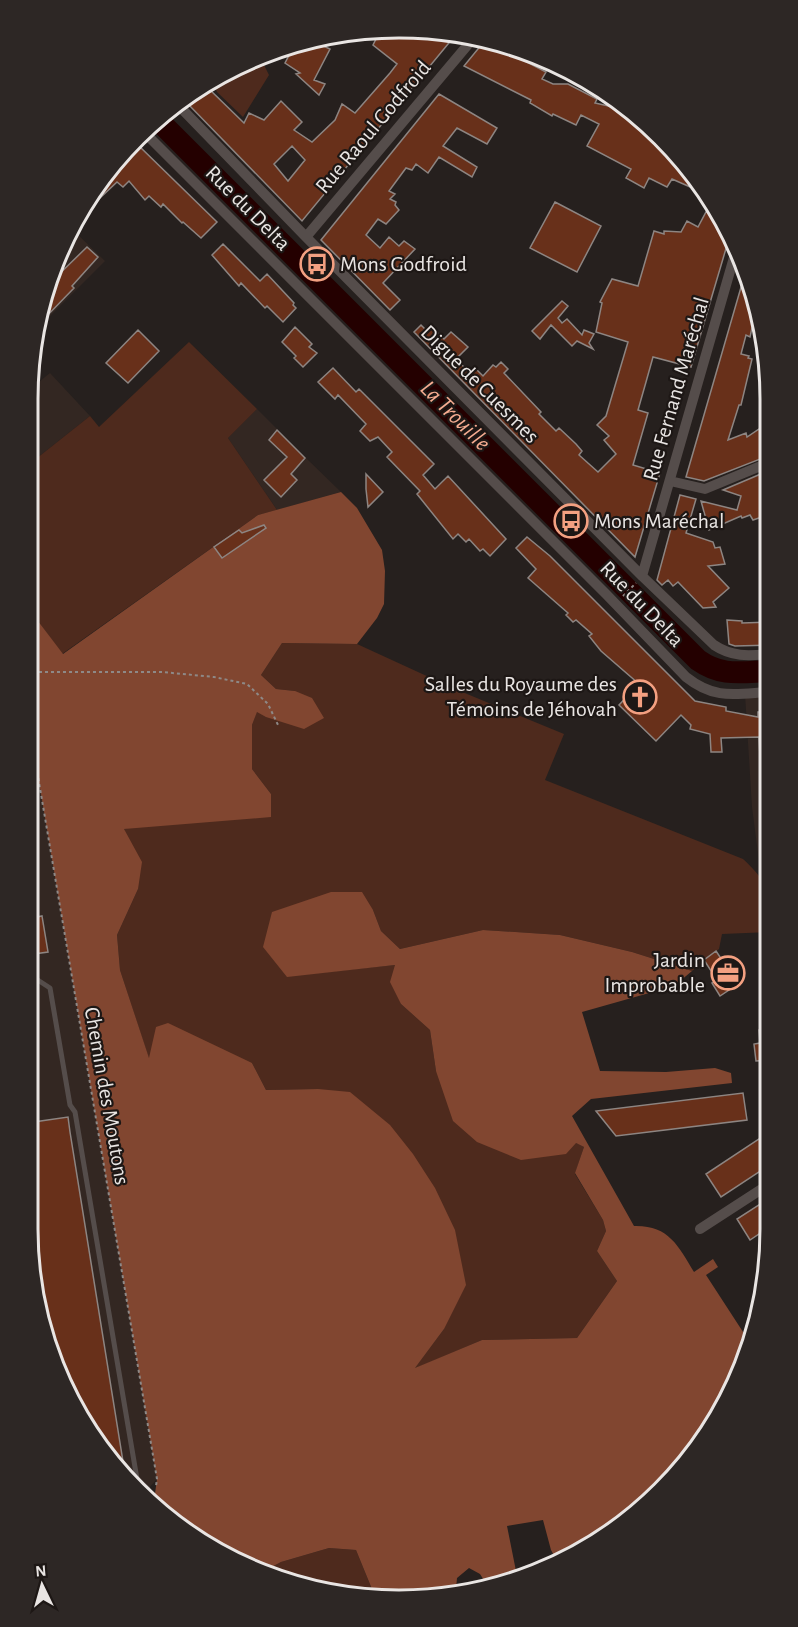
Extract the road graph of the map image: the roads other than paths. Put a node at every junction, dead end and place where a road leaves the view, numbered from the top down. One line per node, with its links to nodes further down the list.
1 (469, 44): 4 (street, Rue Raoul Godfroid)
2 (182, 109): 4 (street, Digue de Cuesmes)
3 (149, 137): 10 (street, Rue du Delta)
4 (306, 237): 8 (street, Digue de Cuesmes)
5 (733, 261): 7 (street, Rue Fernand Maréchal)
6 (760, 466): 7 (street)
7 (670, 481): 8 (street, Rue Fernand Maréchal)
8 (640, 579): 9 (street, Digue de Cuesmes)
9 (760, 655)
10 (760, 693)
11 (38, 980): 14 (lane)
12 (760, 1190): 13 (street)
13 (700, 1229)
14 (137, 1477)

